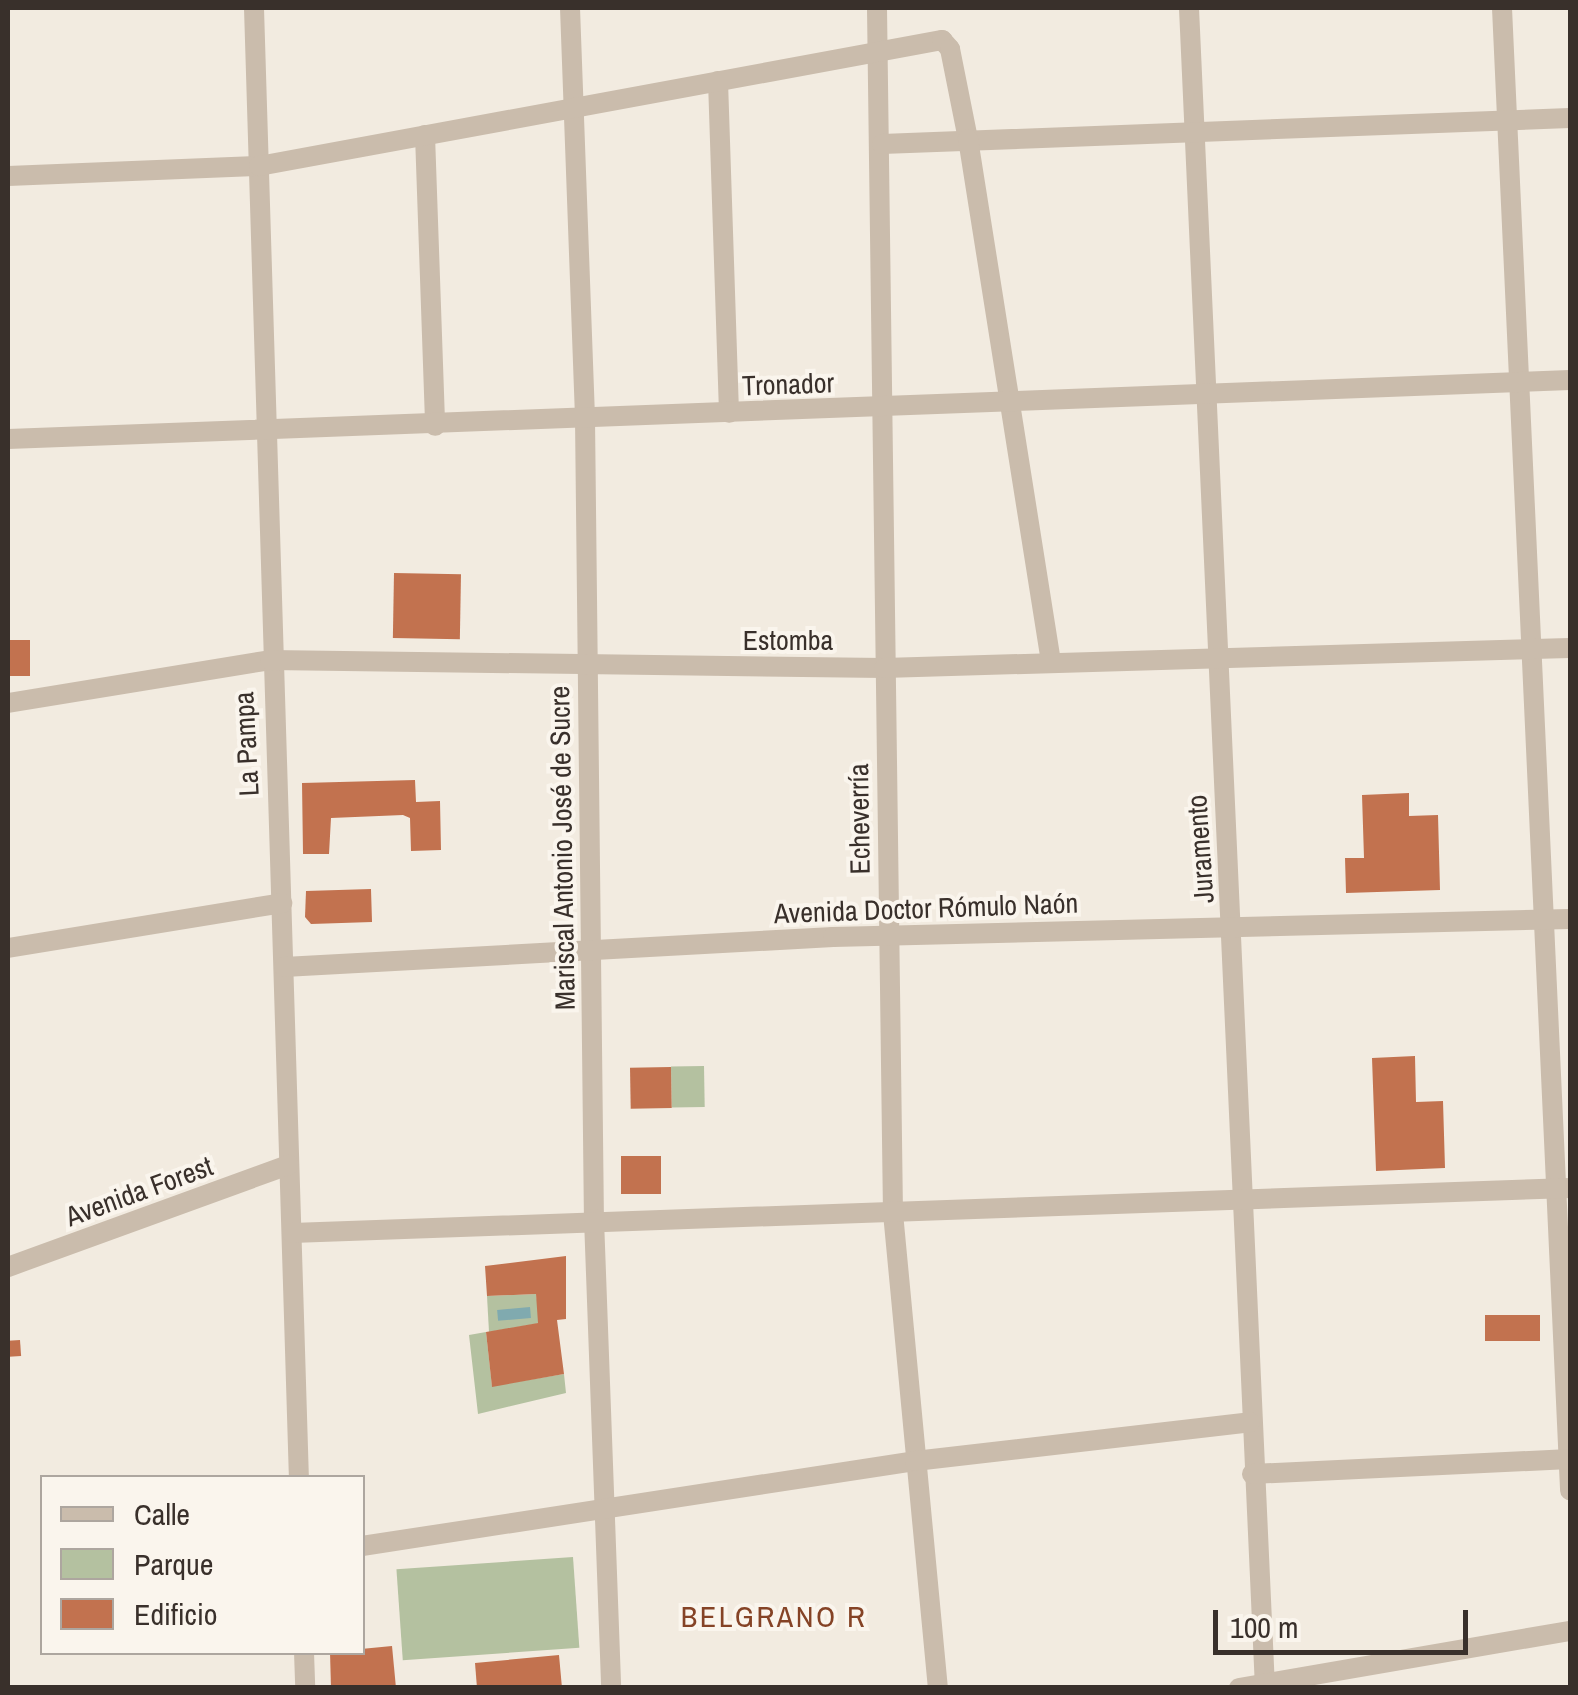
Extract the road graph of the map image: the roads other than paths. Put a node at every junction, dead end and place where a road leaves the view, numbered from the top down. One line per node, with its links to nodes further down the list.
1 (254, 8): 15 (street, La Pampa)
2 (570, 8): 8 (street, Mariscal Antonio José de Sucre)
3 (876, 8): 6 (street, Echeverría)
4 (1189, 8): 11 (street, Juramento)
5 (1502, 8): 10 (street)
6 (878, 50): 7 (street); 13 (street); 14 (street, Echeverría)
7 (718, 81): 8 (street); 22 (street)
8 (574, 106): 12 (street); 23 (street, Mariscal Antonio José de Sucre)
9 (1570, 118): 10 (street)
10 (1504, 120): 11 (street); 18 (street)
11 (1192, 133): 13 (street); 19 (street, Juramento)
12 (425, 135): 15 (street); 24 (street)
13 (968, 139): 14 (street); 20 (street)
14 (882, 144): 21 (street, Echeverría)
15 (259, 166): 16 (street); 25 (street, La Pampa)
16 (8, 176)
17 (1570, 380): 18 (street, Tronador)
18 (1518, 381): 19 (street, Tronador); 28 (street)
19 (1204, 394): 20 (street, Tronador); 29 (street, Juramento)
20 (1012, 401): 21 (street, Tronador); 31 (street)
21 (886, 409): 22 (street, Tronador); 33 (street, Echeverría)
22 (730, 413): 23 (street, Tronador)
23 (585, 419): 24 (street, Tronador); 32 (street, Mariscal Antonio José de Sucre)
24 (435, 426): 25 (street, Tronador)
25 (264, 433): 26 (street, Tronador); 30 (street, La Pampa)
26 (8, 439)
27 (1570, 648): 28 (street, Estomba)
28 (1527, 649): 29 (street, Estomba); 37 (street)
29 (1214, 656): 31 (street, Estomba); 38 (street, Juramento)
30 (270, 660): 32 (street, Estomba); 34 (street, Estomba); 35 (street, La Pampa)
31 (1052, 662): 33 (street, Estomba)
32 (587, 666): 33 (street, Estomba); 41 (street, Mariscal Antonio José de Sucre)
33 (884, 668): 39 (street, Echeverría)
34 (8, 703)
35 (282, 903): 40 (street); 42 (street, La Pampa)
36 (1570, 919): 37 (street, Avenida Doctor Rómulo Naón)
37 (1541, 920): 38 (street, Avenida Doctor Rómulo Naón); 44 (street)
38 (1232, 927): 39 (street, Avenida Doctor Rómulo Naón); 45 (street, Juramento)
39 (888, 935): 41 (street, Avenida Doctor Rómulo Naón); 46 (street, Echeverría)
40 (8, 948)
41 (590, 948): 42 (street, Avenida Doctor Rómulo Naón); 47 (street, Mariscal Antonio José de Sucre)
42 (284, 967): 43 (street, La Pampa)
43 (289, 1165): 48 (street, La Pampa); 49 (street, Avenida Forest)
44 (1564, 1188): 45 (street); 51 (street)
45 (1245, 1197): 46 (street); 50 (street, Juramento)
46 (893, 1213): 47 (street); 52 (street, Echeverría)
47 (594, 1219): 48 (street); 56 (street, Mariscal Antonio José de Sucre)
48 (292, 1233): 54 (street, La Pampa)
49 (8, 1267)
50 (1250, 1422): 52 (street); 53 (street, Juramento)
51 (1570, 1459): 53 (street); 55 (street)
52 (915, 1461): 56 (street); 63 (street, Echeverría)
53 (1252, 1474): 60 (street, Juramento)
54 (299, 1475)
55 (1570, 1490)
56 (607, 1510): 57 (street); 62 (street, Mariscal Antonio José de Sucre)
57 (365, 1546)
58 (1570, 1631): 60 (street)
59 (304, 1655): 61 (street)
60 (1265, 1685): 64 (street)
61 (305, 1688)
62 (612, 1688)
63 (938, 1688)
64 (1239, 1688)

